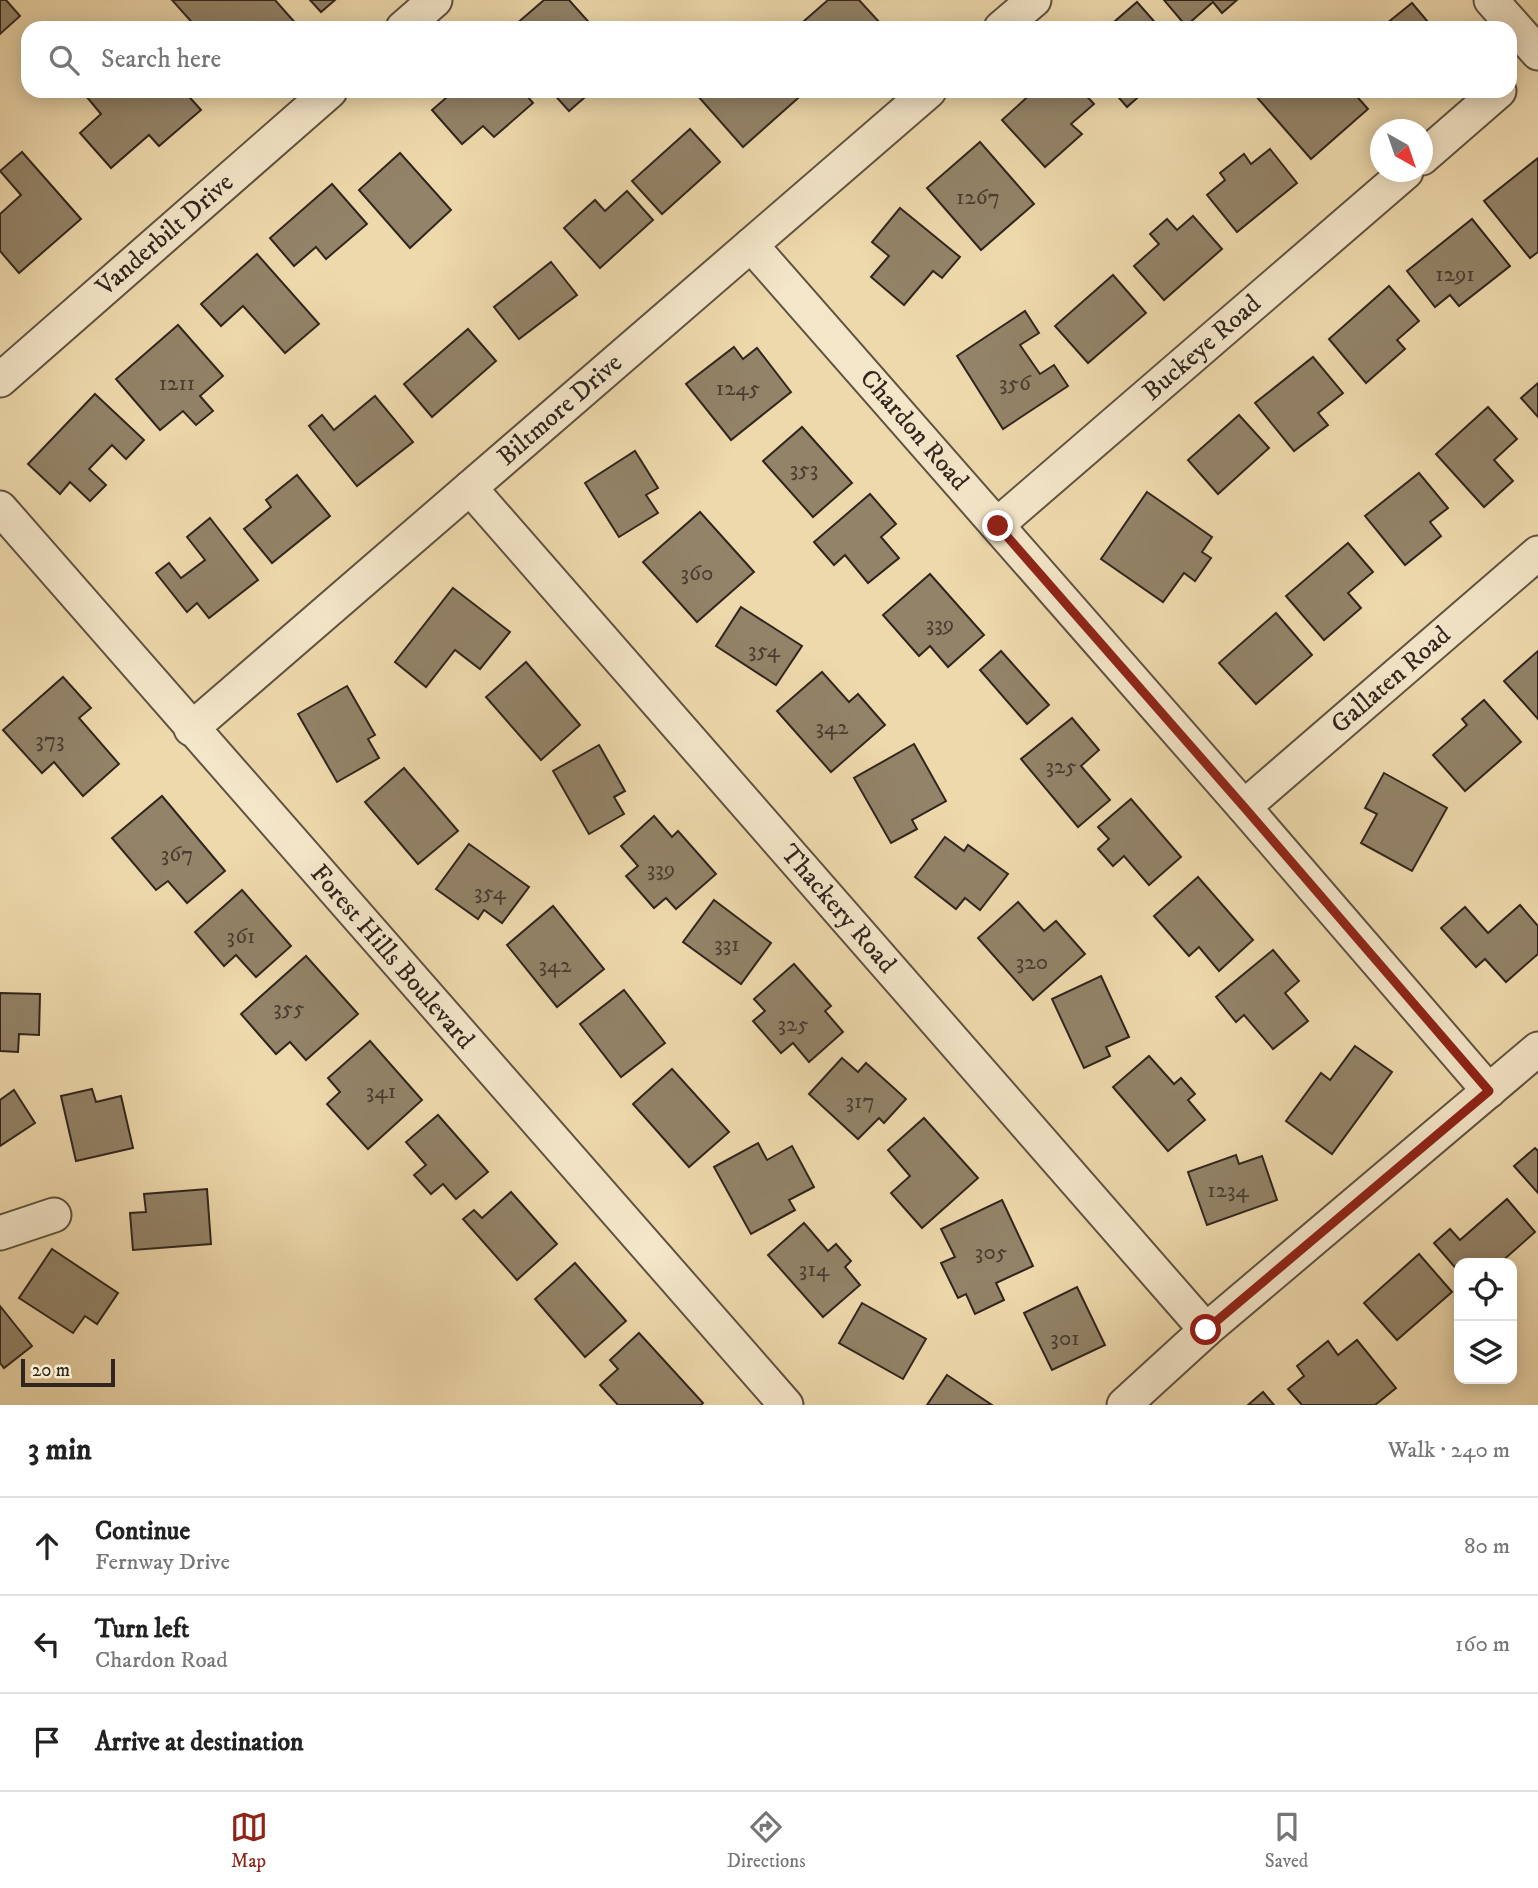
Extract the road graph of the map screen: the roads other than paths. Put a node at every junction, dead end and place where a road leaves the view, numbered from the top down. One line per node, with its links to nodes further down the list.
1 (435, 0): 4 (street)
2 (1034, 0): 5 (street)
3 (1492, 0): 6 (street)
4 (411, 21)
5 (1010, 21)
6 (1510, 21)
7 (1517, 30): 8 (street)
8 (1538, 55): 9 (street)
9 (1517, 75)
10 (322, 98): 16 (street, Vanderbilt Drive)
11 (921, 98): 15 (street, Biltmore Drive)
12 (1491, 98): 13 (street)
13 (1433, 149)
14 (1394, 182): 19 (street, Buckeye Road)
15 (751, 245): 17 (street, Biltmore Drive); 19 (street, Chardon Road)
16 (0, 380)
17 (470, 488): 21 (street, Biltmore Drive); 27 (street, Thackery Road)
18 (0, 508): 21 (street, Forest Hills Boulevard)
19 (998, 526): 22 (street, Chardon Road)
20 (1538, 553): 22 (street, Gallaten Road)
21 (191, 729): 28 (street, Forest Hills Boulevard)
22 (1244, 807): 24 (street, Chardon Road)
23 (1538, 1049): 24 (street)
24 (1489, 1091): 27 (street)
25 (54, 1215): 26 (street)
26 (0, 1233)
27 (1206, 1330): 29 (street)
28 (786, 1405)
29 (1124, 1405)

